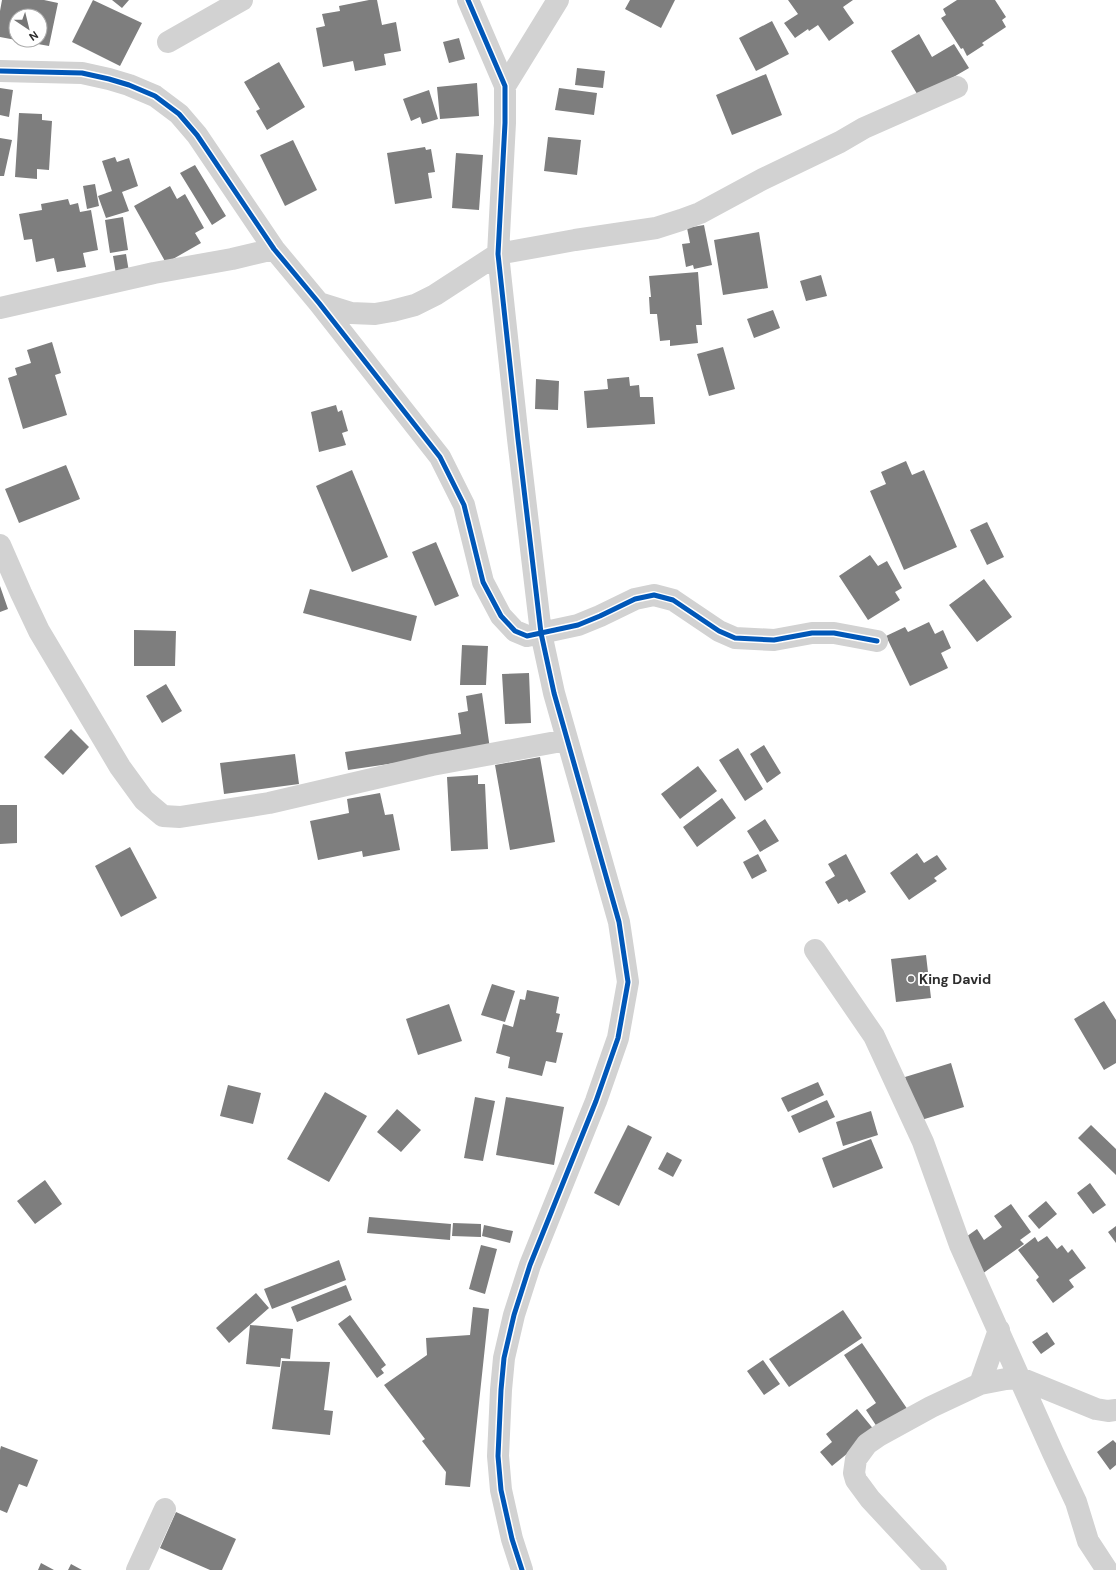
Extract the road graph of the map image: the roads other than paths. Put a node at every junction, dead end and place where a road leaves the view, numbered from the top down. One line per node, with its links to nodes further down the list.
1 (242, 0): 4 (street)
2 (468, 0): 6 (street)
3 (558, 0): 6 (street)
4 (168, 42)
5 (0, 71): 8 (street)
6 (505, 86): 9 (street)
7 (957, 87): 9 (street)
8 (274, 249): 10 (street); 11 (street)
9 (498, 254): 10 (street); 13 (street)
10 (319, 303): 13 (street)
11 (0, 308)
12 (0, 545): 15 (street)
13 (541, 633): 14 (street); 15 (street)
14 (877, 641)
15 (567, 740): 23 (street)
16 (815, 950): 17 (street)
17 (999, 1330): 18 (street); 19 (street)
18 (1020, 1378): 19 (street); 20 (street); 25 (street)
19 (980, 1384): 24 (street)
20 (1116, 1410)
21 (164, 1509): 22 (street)
22 (137, 1570)
23 (522, 1570)
24 (936, 1570)
25 (1107, 1570)

